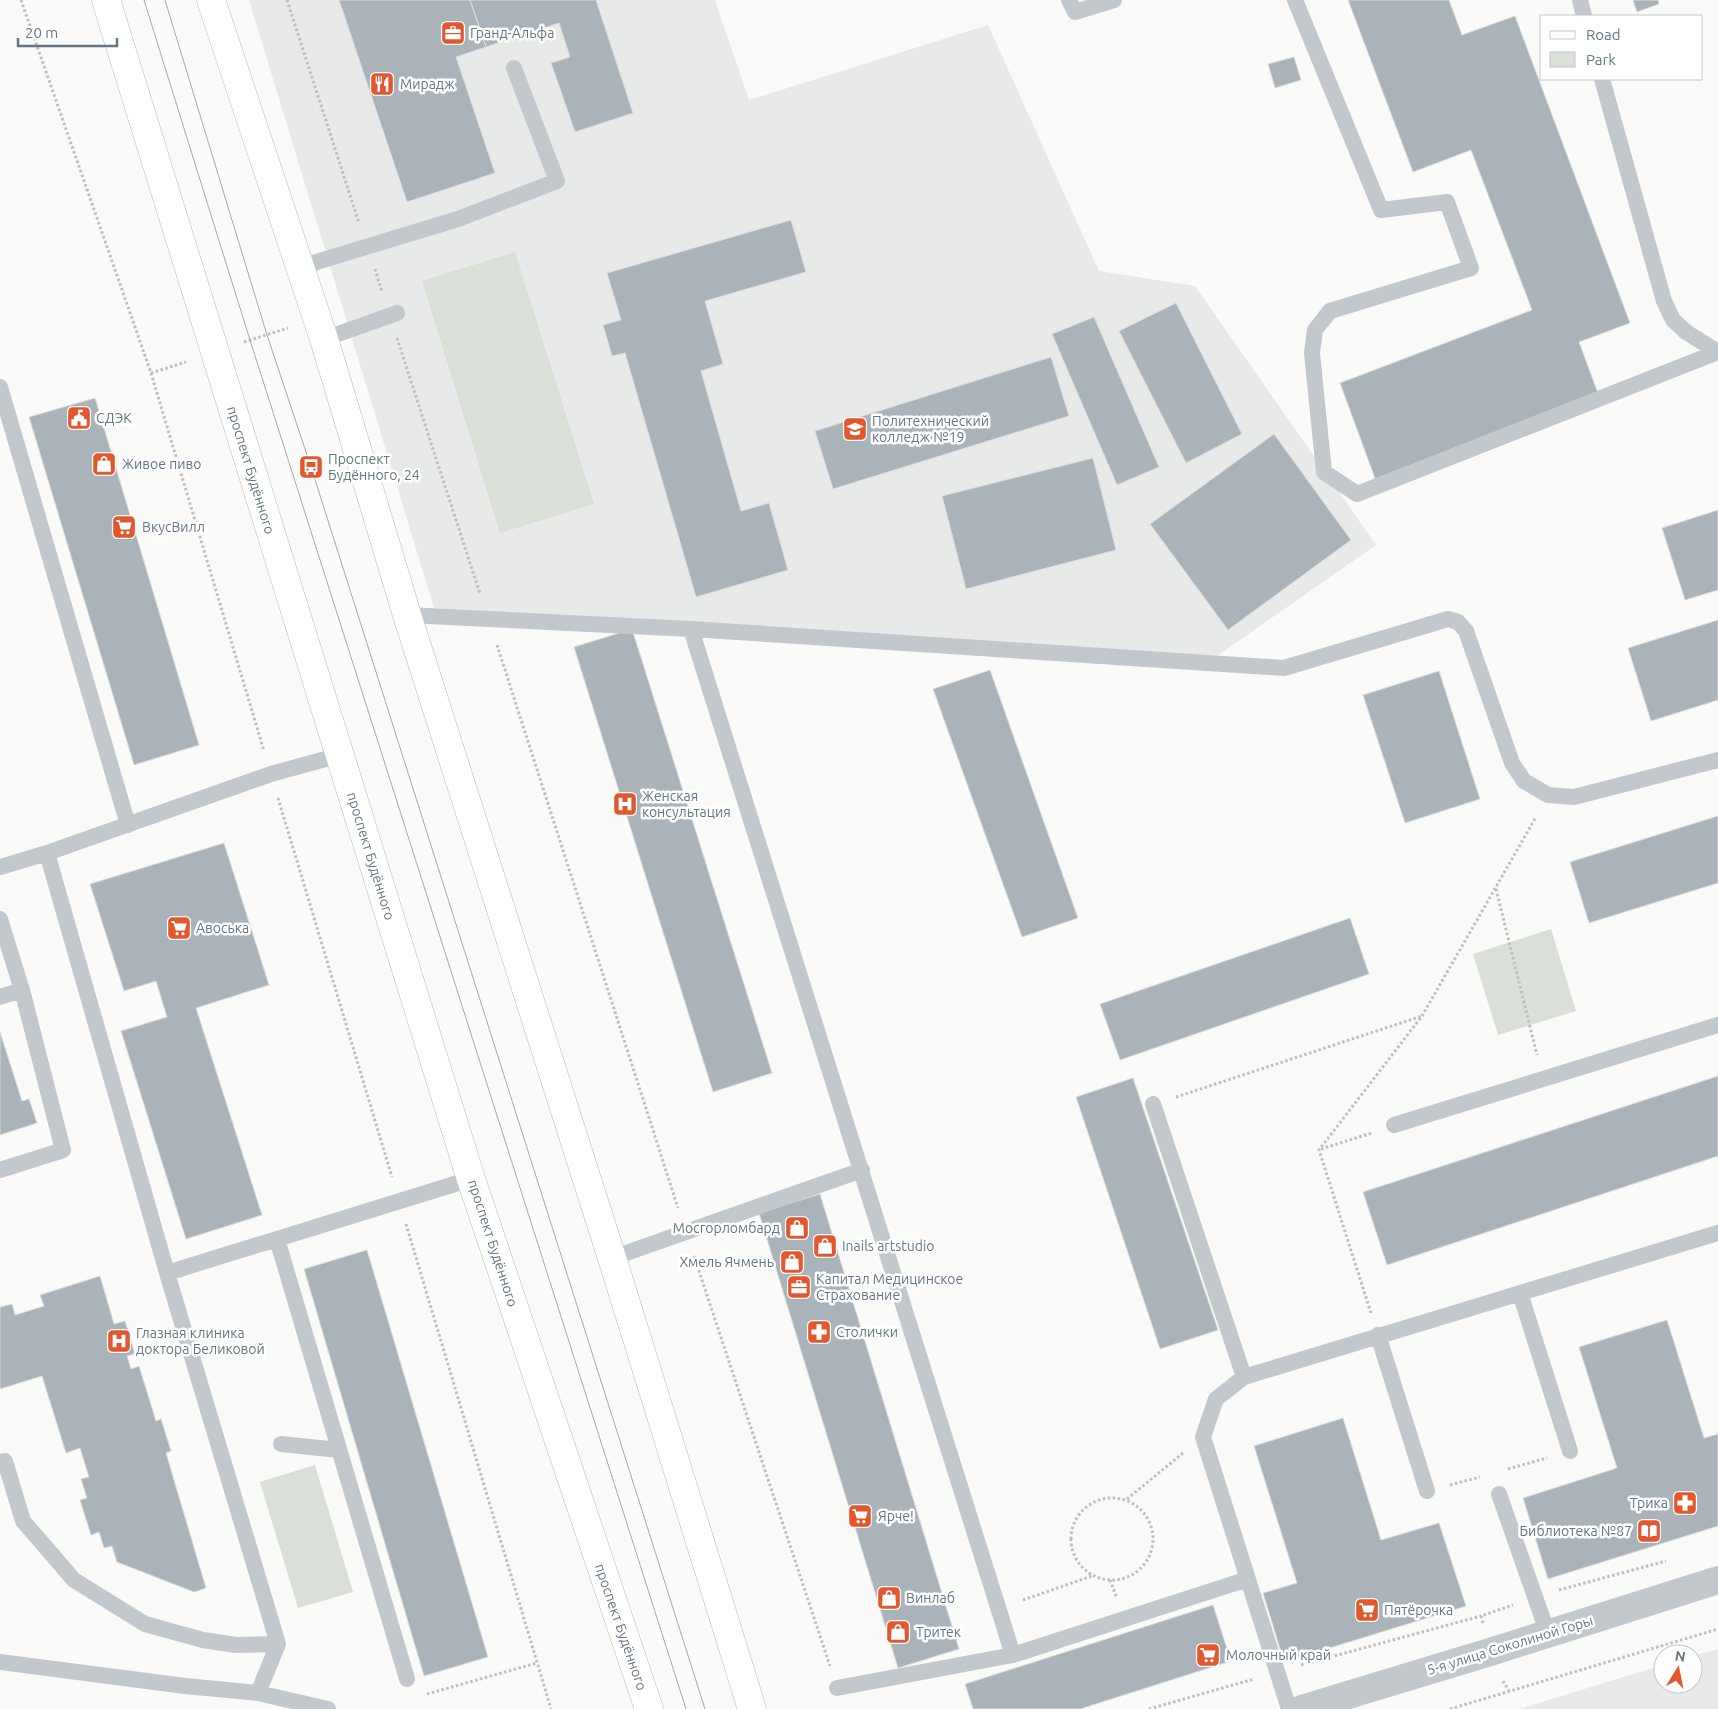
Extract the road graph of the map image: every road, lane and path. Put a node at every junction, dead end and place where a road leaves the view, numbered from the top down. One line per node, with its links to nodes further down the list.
1 (21, 0): 18 (path)
2 (106, 0): 16 (main road, проспект Будённого)
3 (211, 0): 13 (main road)
4 (287, 0): 12 (path)
5 (1069, 0): 6 (lane)
6 (1114, 0)
7 (1295, 0): 17 (lane)
8 (1580, 0): 9 (lane)
9 (1584, 15)
10 (514, 68): 12 (lane)
11 (1602, 80): 17 (lane)
12 (367, 247): 13 (lane); 14 (path)
13 (300, 267): 15 (main road)
14 (394, 315): 15 (lane); 21 (path)
15 (320, 328): 16 (path); 20 (main road)
16 (215, 352): 18 (path); 23 (main road, проспект Будённого)
17 (1718, 352)
18 (151, 373): 25 (path)
19 (0, 387): 27 (lane)
20 (407, 615): 21 (lane); 47 (main road)
21 (488, 620): 22 (lane); 44 (path)
22 (691, 629): 26 (lane); 41 (lane)
23 (340, 754): 25 (lane); 42 (main road, проспект Будённого)
24 (1718, 760): 26 (lane)
25 (271, 774): 27 (lane); 43 (path)
26 (1548, 795): 30 (path)
27 (128, 825): 28 (lane)
28 (47, 853): 29 (lane); 48 (lane)
29 (0, 867)
30 (1496, 888): 34 (path); 36 (path)
31 (0, 919): 32 (lane)
32 (22, 990): 33 (lane); 40 (lane)
33 (0, 997)
34 (1422, 1016): 37 (path); 39 (path)
35 (1718, 1025): 36 (lane)
36 (1543, 1080): 38 (lane)
37 (1153, 1104): 51 (lane)
38 (1394, 1126): 39 (path)
39 (1319, 1150): 50 (path)
40 (0, 1170)
41 (862, 1170): 44 (lane); 63 (lane)
42 (471, 1179): 43 (lane); 77 (main road, проспект Будённого)
43 (399, 1201): 46 (lane); 70 (path)
44 (686, 1233): 47 (lane); 73 (path)
45 (1718, 1233): 49 (lane)
46 (277, 1239): 48 (lane); 54 (lane)
47 (612, 1258): 78 (main road)
48 (167, 1273): 67 (lane)
49 (1520, 1292): 50 (lane); 55 (lane)
50 (1378, 1335): 51 (lane); 57 (lane)
51 (1244, 1377): 52 (lane)
52 (1202, 1437): 59 (path); 61 (lane)
53 (281, 1444): 54 (lane)
54 (339, 1450): 72 (lane)
55 (1570, 1451)
56 (0, 1462): 67 (lane)
57 (1427, 1491)
58 (1499, 1494): 66 (lane)
59 (1127, 1499): 60 (path); 60 (path)
60 (1093, 1576): 63 (path)
61 (1248, 1579): 68 (lane); 71 (lane)
62 (1718, 1580): 66 (street, 5-я улица Соколиной Горы)
63 (999, 1608): 68 (lane)
64 (1481, 1616): 71 (path)
65 (1718, 1629): 82 (path)
66 (1548, 1634): 81 (street, 5-я улица Соколиной Горы)
67 (278, 1644): 74 (lane)
68 (1014, 1655): 73 (lane)
69 (0, 1662): 74 (lane)
70 (537, 1663): 72 (path); 76 (path)
71 (1277, 1672): 79 (path); 80 (lane)
72 (407, 1679)
73 (837, 1688)
74 (258, 1693): 75 (lane)
75 (328, 1709)
76 (550, 1709)
77 (649, 1709)
78 (752, 1709)
79 (1149, 1709)
80 (1289, 1709)
81 (1302, 1709)
82 (1450, 1709)

